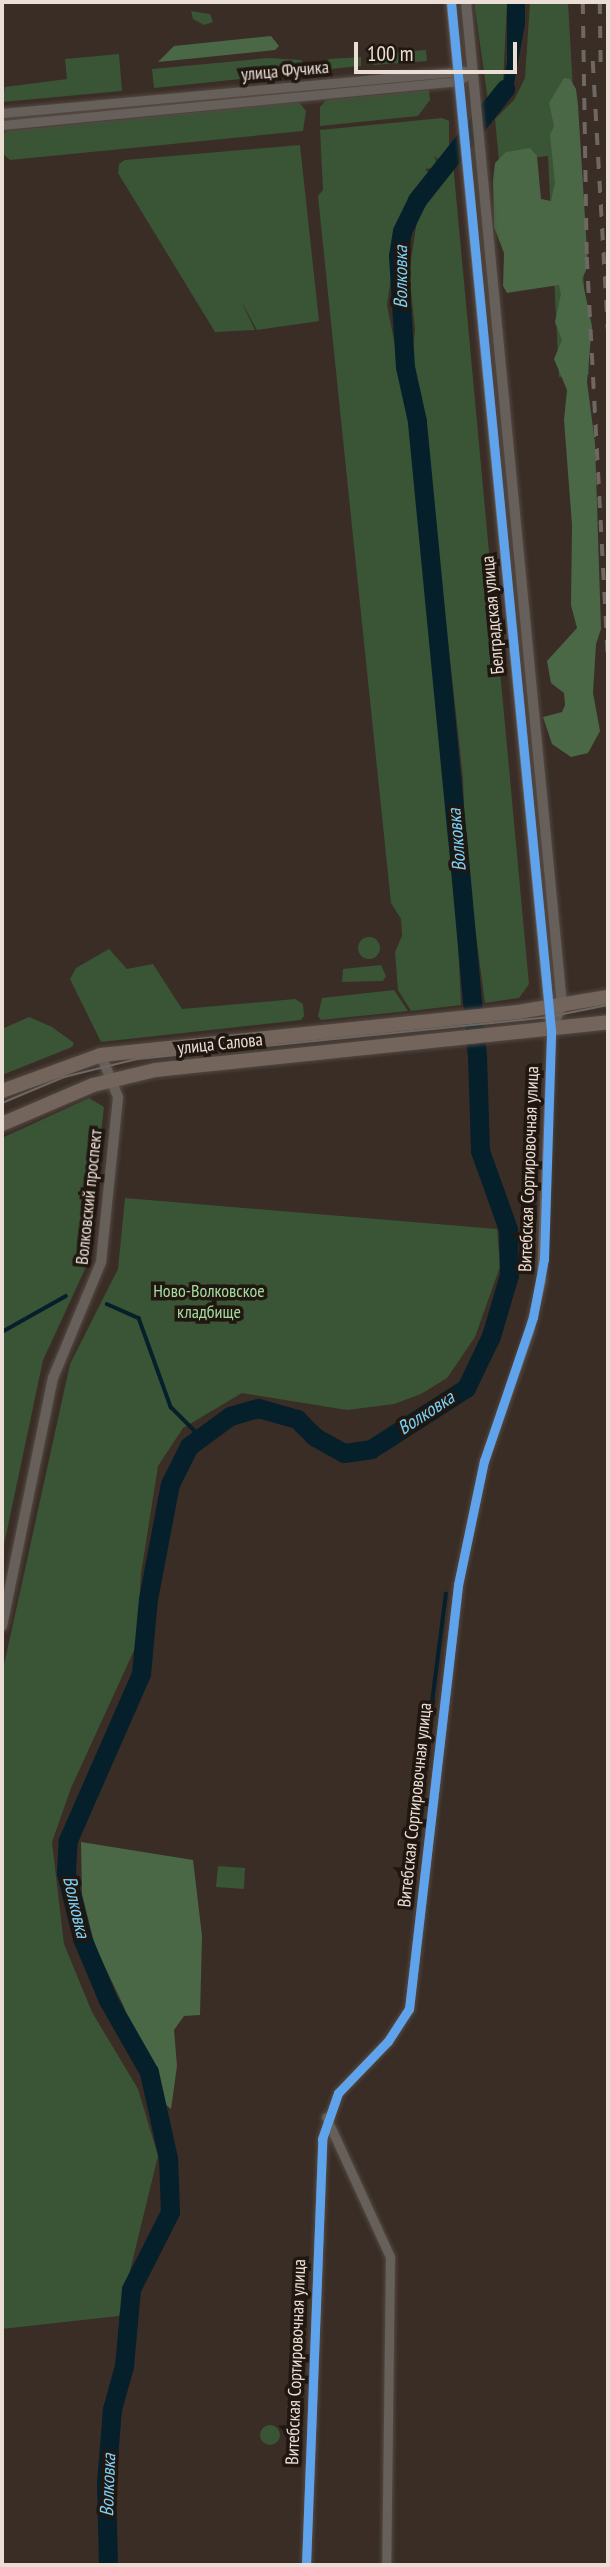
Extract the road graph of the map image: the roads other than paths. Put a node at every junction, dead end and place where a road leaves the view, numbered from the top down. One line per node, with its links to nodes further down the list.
1 (451, 2): 4 (street)
2 (467, 2): 3 (street)
3 (473, 72): 4 (street, улица Фучика); 8 (street, Белградская улица)
4 (457, 75): 5 (street, улица Фучика); 6 (street, улица Фучика); 8 (street, Белградская улица)
5 (2, 113)
6 (2, 125)
7 (608, 997): 8 (main road)
8 (554, 1007): 10 (street, Белградская улица); 11 (main road, улица Салова)
9 (608, 1023): 10 (main road)
10 (551, 1030): 12 (main road, улица Салова); 16 (street, Витебская Сортировочная улица)
11 (101, 1055): 12 (street, Волковский проспект); 13 (main road, улица Салова)
12 (114, 1079): 14 (main road, улица Салова); 15 (street, Волковский проспект)
13 (2, 1091)
14 (2, 1124)
15 (2, 1626)
16 (326, 2117): 17 (street, Витебская Сортировочная улица); 18 (street)
17 (306, 2565)
18 (386, 2565)

